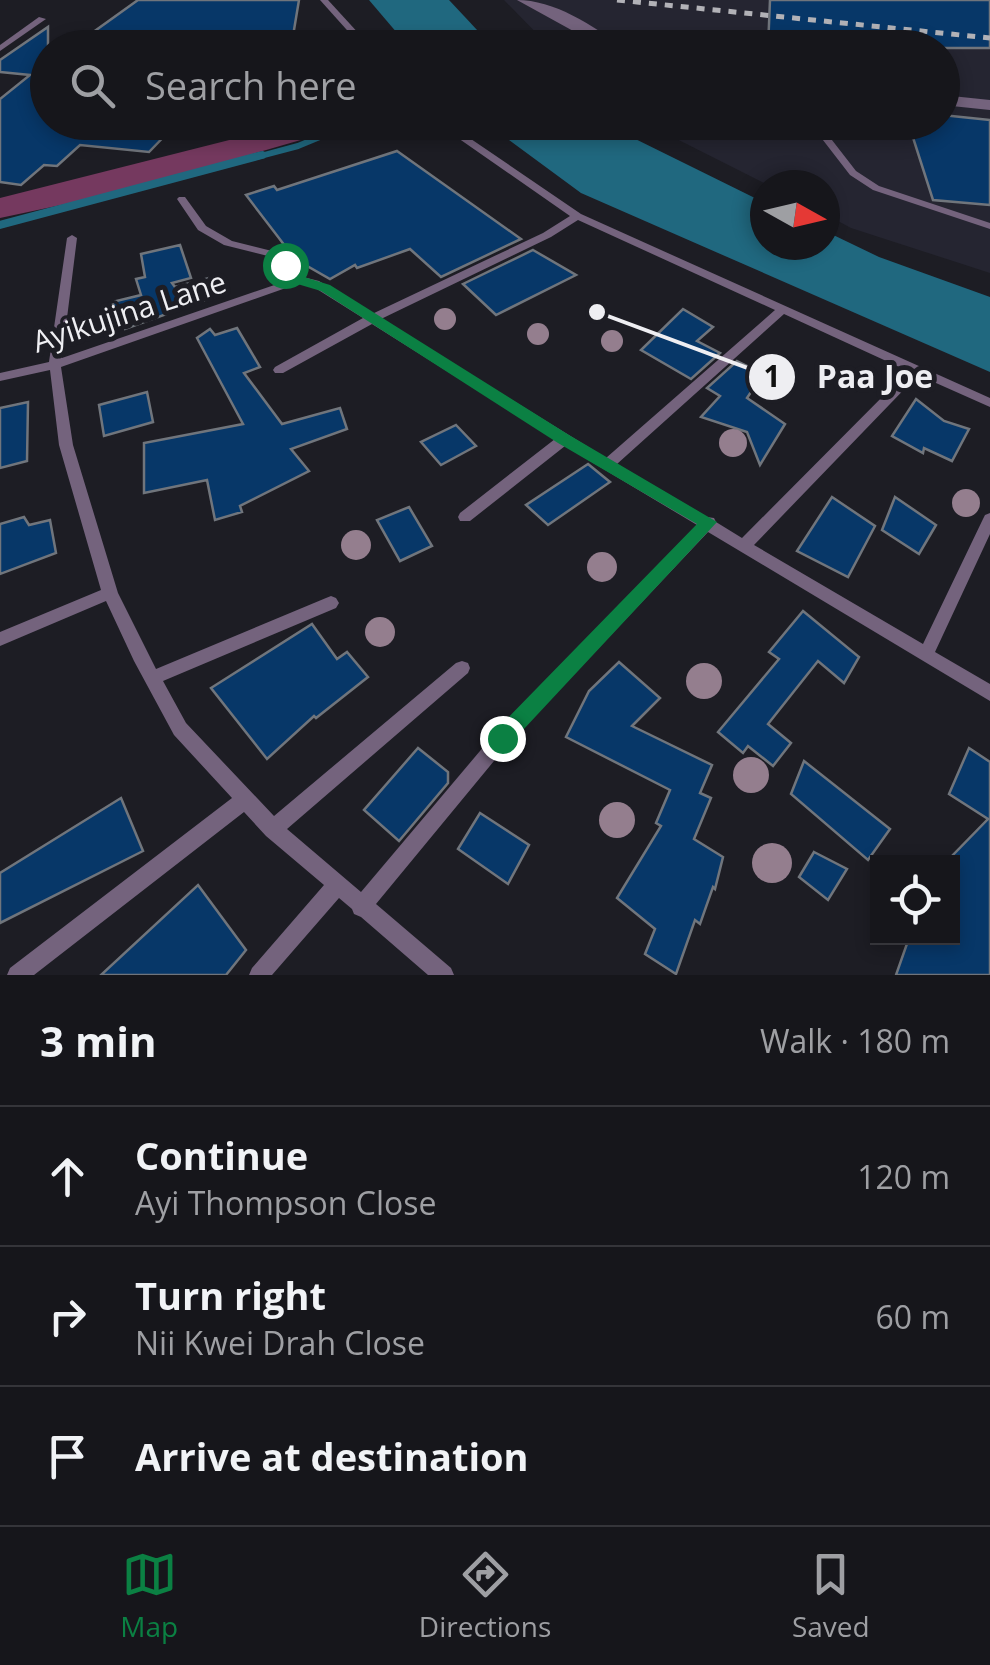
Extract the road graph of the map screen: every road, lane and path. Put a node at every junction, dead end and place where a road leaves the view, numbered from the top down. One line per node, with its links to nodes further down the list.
1 (324, 0): 4 (lane)
2 (523, 0): 5 (street)
3 (42, 19): 6 (lane)
4 (352, 30)
5 (585, 30)
6 (0, 49)
7 (960, 102): 8 (street)
8 (990, 105)
9 (465, 140): 12 (lane)
10 (827, 140): 13 (lane)
11 (182, 199): 15 (lane)
12 (576, 216): 17 (lane); 18 (lane)
13 (990, 226)
14 (72, 238): 19 (lane)
15 (299, 280): 16 (lane); 18 (lane)
16 (273, 289): 19 (lane, Ayikujina Lane)
17 (781, 312): 21 (lane); 25 (lane)
18 (373, 318): 20 (lane); 24 (lane)
19 (55, 366): 22 (lane, Ayikujina Lane); 30 (lane)
20 (280, 370)
21 (915, 371): 23 (lane); 29 (lane)
22 (0, 377)
23 (990, 402)
24 (564, 439): 25 (lane); 26 (lane)
25 (609, 463): 28 (lane)
26 (465, 517)
27 (990, 519): 33 (lane)
28 (709, 522): 29 (lane); 40 (lane)
29 (745, 544): 33 (lane)
30 (110, 593): 32 (lane); 35 (lane)
31 (332, 604): 35 (lane)
32 (0, 639)
33 (926, 654): 36 (lane)
34 (462, 668): 38 (lane)
35 (152, 678): 37 (lane)
36 (990, 692)
37 (246, 800): 38 (lane); 41 (lane)
38 (273, 829): 39 (lane)
39 (336, 886): 40 (lane); 42 (lane)
40 (362, 907): 43 (lane)
41 (17, 975)
42 (260, 975)
43 (444, 975)

